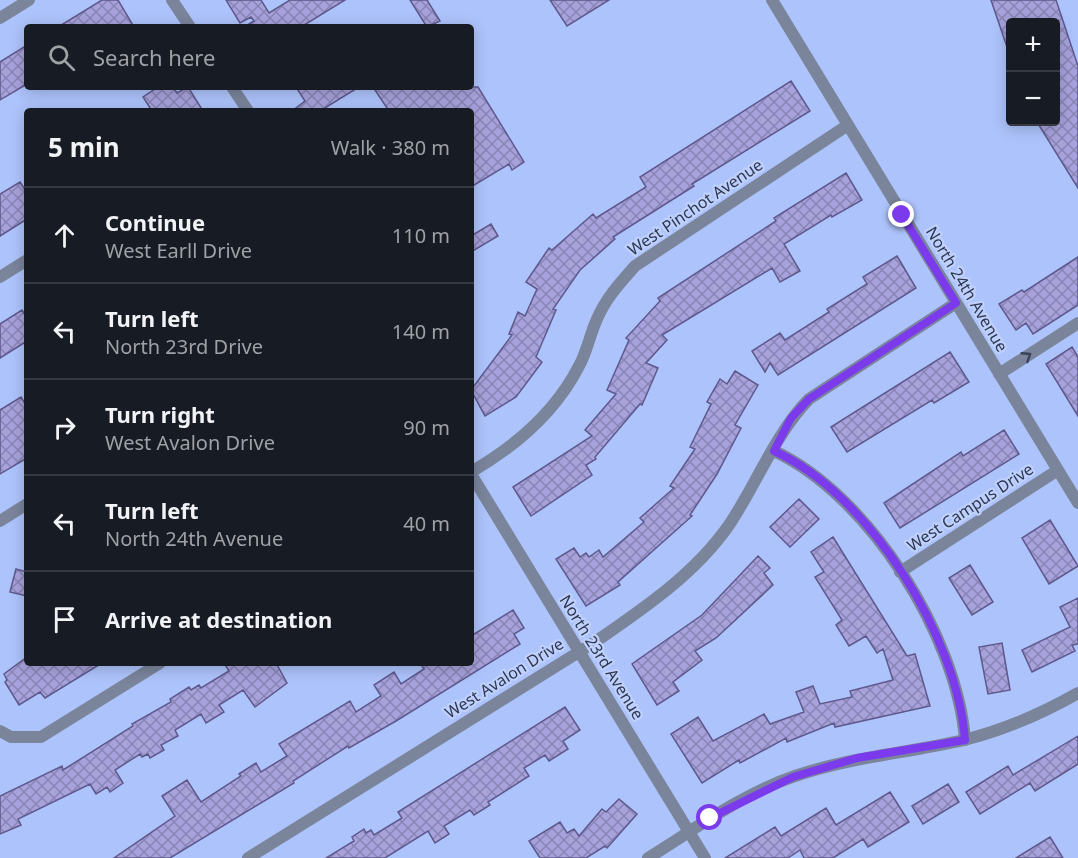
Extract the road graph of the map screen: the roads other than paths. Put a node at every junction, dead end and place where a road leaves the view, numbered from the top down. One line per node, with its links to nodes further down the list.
1 (29, 0): 4 (street)
2 (172, 0): 5 (street)
3 (772, 0): 8 (street, North 24th Avenue)
4 (0, 18)
5 (188, 24)
6 (234, 90): 7 (street)
7 (246, 108)
8 (848, 125): 11 (street, North 24th Avenue); 16 (street, West Pinchot Avenue)
9 (24, 262): 10 (street)
10 (0, 277)
11 (956, 303): 13 (street, North 24th Avenue); 14 (street, West Avalon Drive)
12 (1078, 323): 13 (street, one-way to 12)
13 (999, 374): 15 (street, North 24th Avenue)
14 (774, 451): 21 (street); 22 (street, West Avalon Drive)
15 (1058, 470): 18 (street, North 24th Avenue); 21 (street, West Campus Drive)
16 (474, 471)
17 (474, 478): 22 (street, North 23rd Avenue)
18 (1078, 503)
19 (24, 506): 20 (street)
20 (0, 521)
21 (900, 572): 26 (street)
22 (578, 651): 27 (street, North 23rd Avenue); 28 (street, West Avalon Drive)
23 (155, 666): 25 (street)
24 (1078, 693): 26 (street)
25 (0, 732)
26 (965, 740): 27 (street)
27 (689, 832): 29 (street); 30 (street, North 23rd Avenue)
28 (248, 858)
29 (648, 858)
30 (705, 858)

